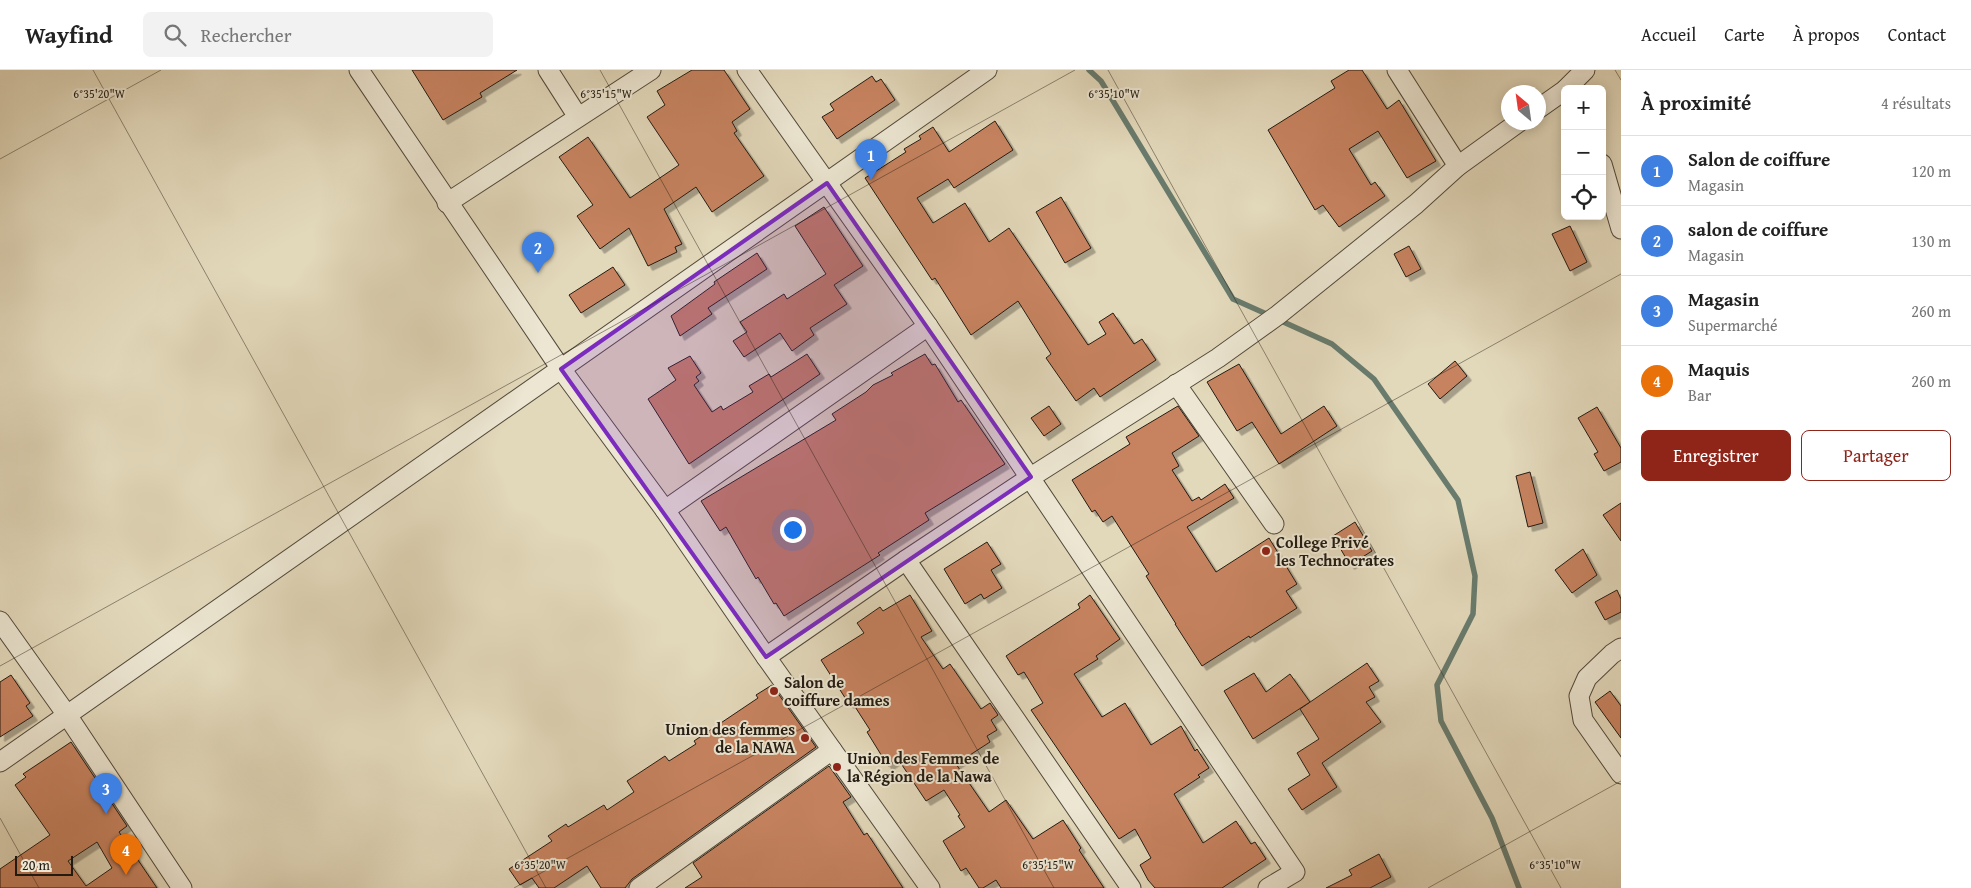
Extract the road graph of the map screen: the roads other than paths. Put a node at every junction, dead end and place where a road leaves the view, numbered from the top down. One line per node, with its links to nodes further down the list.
1 (359, 70): 17 (street)
2 (548, 70): 12 (street)
3 (651, 70): 12 (street)
4 (747, 70): 16 (street)
5 (987, 70): 16 (street)
6 (1397, 70): 14 (street)
7 (1586, 70): 8 (street); 9 (street)
8 (1571, 85)
9 (1588, 85)
10 (1561, 93): 11 (street)
11 (1546, 104)
12 (578, 117): 17 (street)
13 (1508, 130): 14 (street)
14 (1458, 166): 21 (street)
15 (1605, 175): 18 (street)
16 (826, 183): 19 (street); 20 (street)
17 (447, 203): 20 (street)
18 (1621, 229)
19 (928, 326): 22 (street); 23 (street)
20 (561, 369): 23 (street); 29 (street)
21 (1176, 384): 22 (street); 24 (street)
22 (1031, 477): 25 (street); 37 (street)
23 (665, 510): 28 (street)
24 (1274, 524)
25 (906, 560): 28 (street); 36 (street)
26 (0, 621): 29 (street)
27 (1621, 648): 32 (street)
28 (766, 656): 30 (street)
29 (67, 715): 31 (street); 33 (street)
30 (832, 750): 34 (street); 35 (street)
31 (0, 762)
32 (1621, 774)
33 (182, 888)
34 (639, 888)
35 (930, 888)
36 (1131, 888)
37 (1268, 888)

